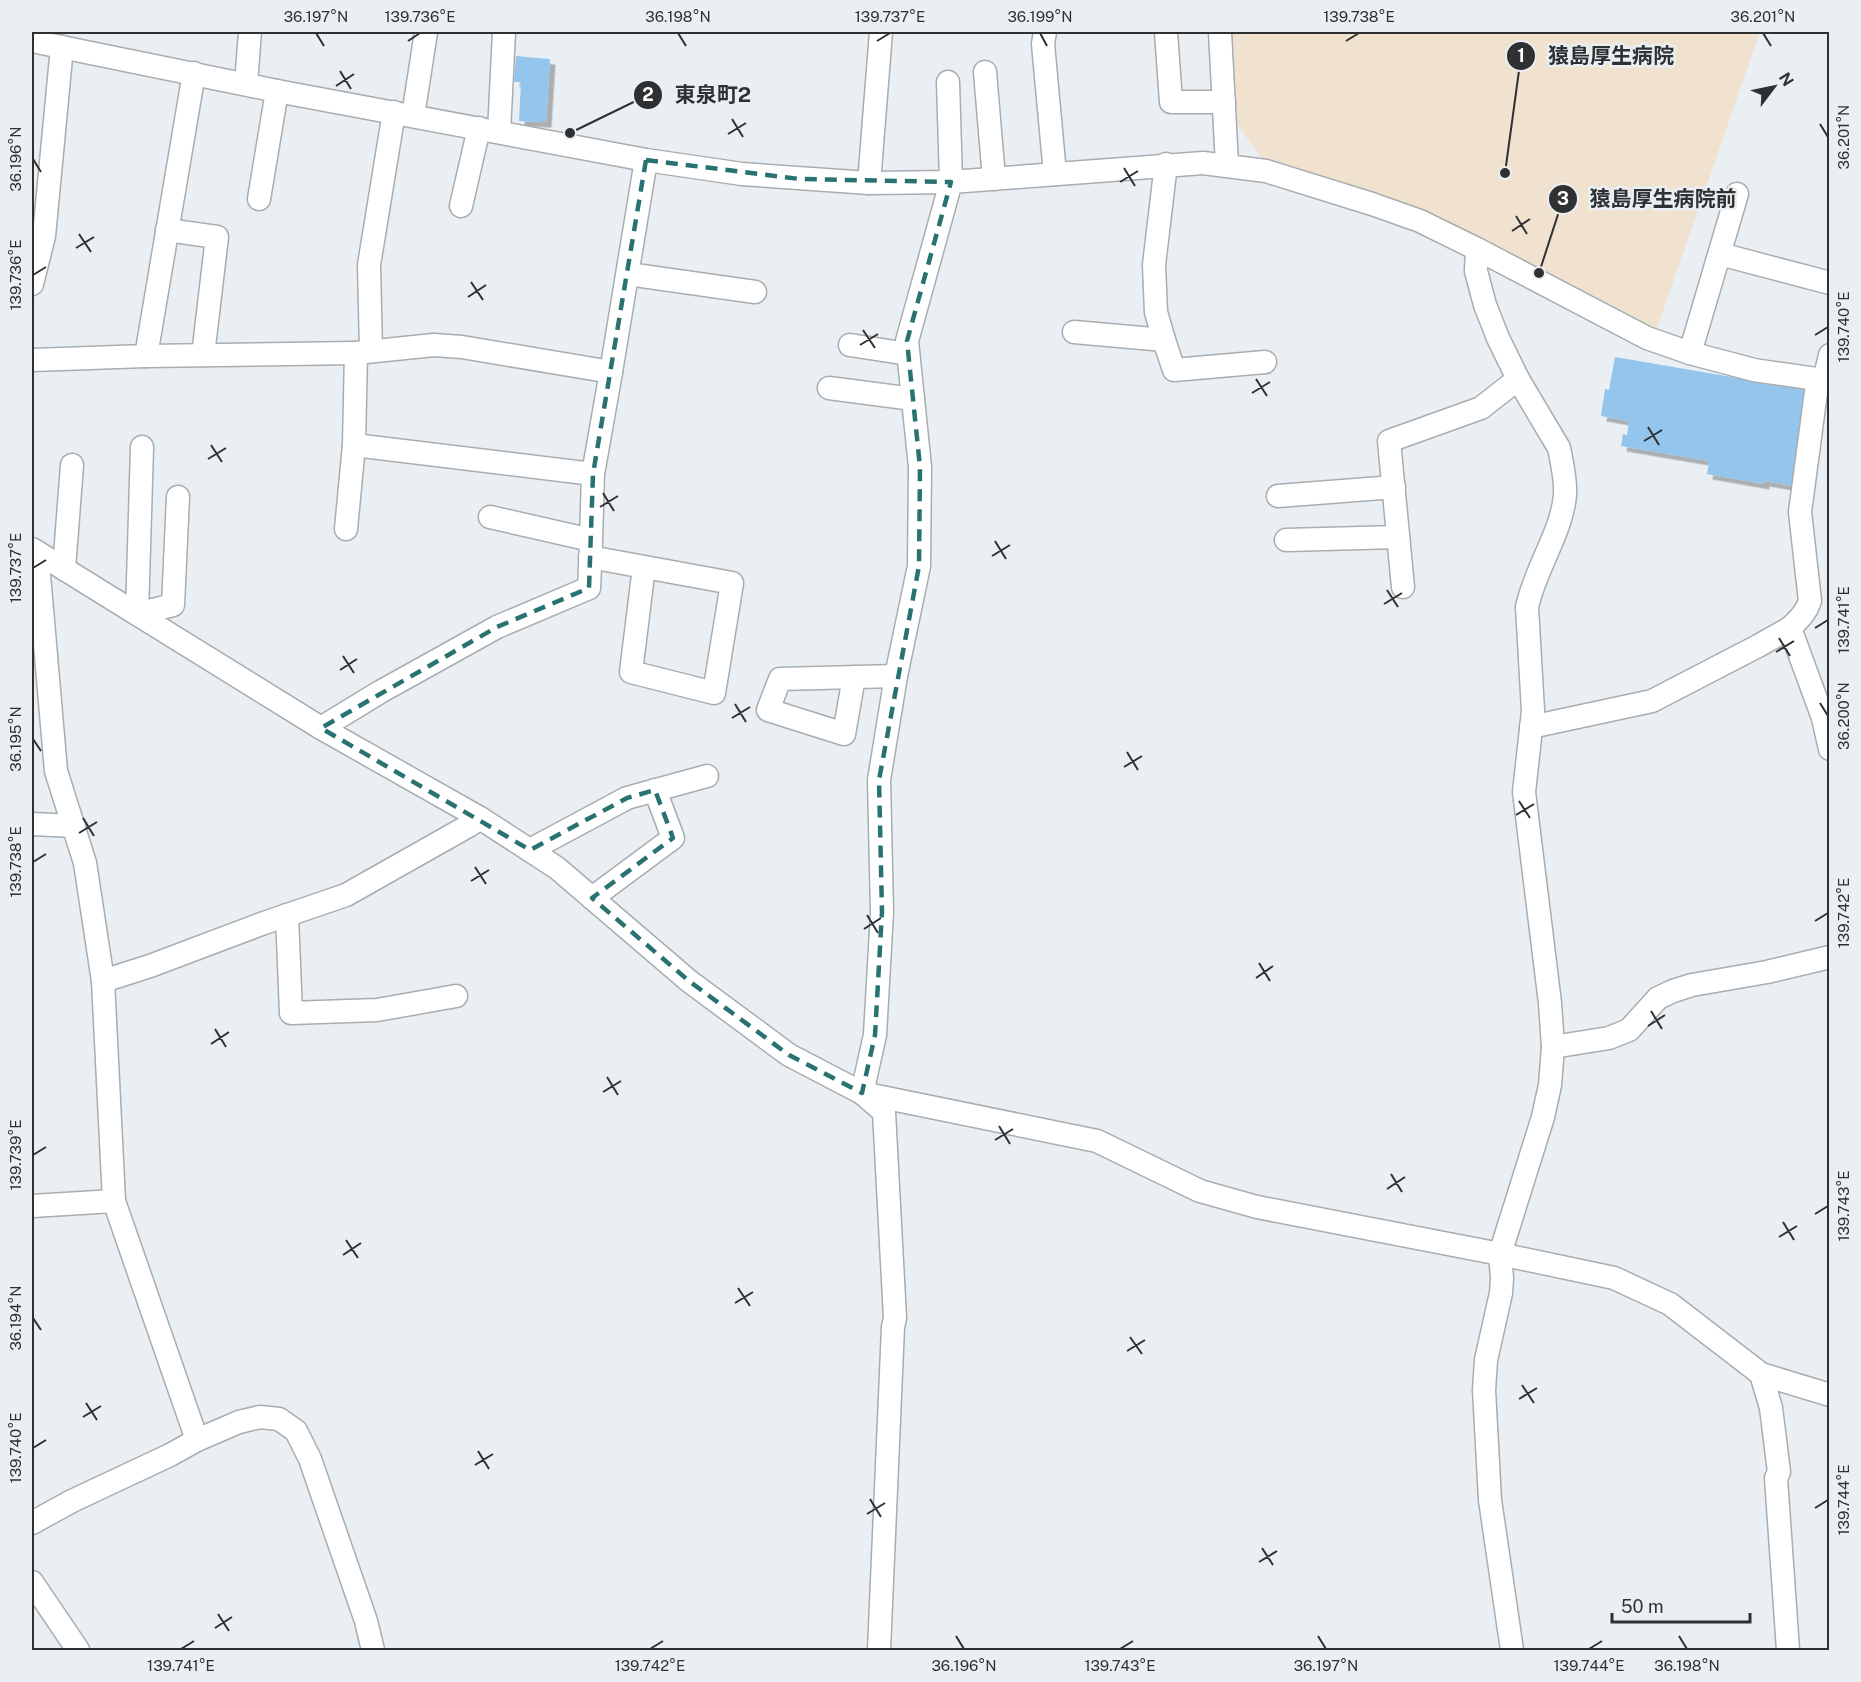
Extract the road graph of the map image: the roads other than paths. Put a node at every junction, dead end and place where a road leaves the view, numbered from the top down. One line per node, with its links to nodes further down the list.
1 (250, 32): 13 (street)
2 (426, 32): 16 (street)
3 (504, 32): 17 (street)
4 (881, 32): 24 (street)
5 (1045, 32): 21 (street)
6 (1166, 32): 15 (street)
7 (1220, 32): 15 (street)
8 (32, 41): 9 (street)
9 (62, 47): 11 (street); 33 (street)
10 (985, 72): 22 (street)
11 (194, 74): 13 (street); 28 (street)
12 (948, 82): 23 (street)
13 (246, 84): 14 (street)
14 (278, 91): 16 (street); 26 (street)
15 (1224, 102): 20 (street)
16 (403, 114): 17 (street); 38 (street)
17 (489, 130): 18 (street); 27 (street)
18 (646, 160): 24 (street); 31 (street)
19 (1166, 164): 20 (street); 21 (street); 36 (street)
20 (1227, 165): 29 (street)
21 (1055, 174): 22 (street)
22 (994, 179): 23 (street)
23 (951, 182): 24 (street); 40 (street)
24 (869, 183)
25 (1737, 194): 30 (street)
26 (259, 199)
27 (461, 206)
28 (167, 230): 41 (street); 42 (street)
29 (1477, 249): 39 (street); 47 (street)
30 (1720, 254): 32 (street); 39 (street)
31 (628, 274): 34 (street); 46 (street)
32 (1830, 283)
33 (32, 284)
34 (755, 292)
35 (1074, 332): 36 (street)
36 (1164, 340): 45 (street)
37 (850, 345): 40 (street)
38 (364, 352): 41 (street); 46 (street); 51 (street)
39 (1690, 353): 48 (street)
40 (908, 354): 50 (street)
41 (203, 355): 42 (street)
42 (146, 356): 44 (street)
43 (1830, 356): 48 (street)
44 (32, 360)
45 (1265, 362)
46 (611, 372): 54 (street)
47 (1518, 379): 55 (street); 71 (street)
48 (1827, 381): 68 (street)
49 (830, 388): 50 (street)
50 (913, 399): 69 (street)
51 (354, 445): 54 (street); 59 (street)
52 (142, 447): 67 (street)
53 (72, 465): 65 (street)
54 (593, 474): 62 (street)
55 (1394, 487): 56 (street); 60 (street)
56 (1278, 496)
57 (178, 497): 67 (street)
58 (490, 517): 62 (street)
59 (346, 529)
60 (1398, 537): 61 (street); 66 (street)
61 (1286, 540)
62 (591, 548): 64 (street); 72 (street)
63 (34, 551): 65 (street); 78 (street)
64 (644, 567): 64 (street)
65 (64, 569): 67 (street)
66 (1403, 587)
67 (137, 614): 72 (street)
68 (1790, 628): 71 (street); 73 (street)
69 (896, 676): 70 (street); 86 (street)
70 (854, 677)
71 (1531, 727): 85 (street)
72 (321, 728): 76 (street)
73 (1830, 749)
74 (707, 776): 75 (street)
75 (655, 790): 79 (street); 80 (street)
76 (480, 818): 79 (street); 81 (street)
77 (32, 824): 78 (street)
78 (74, 826): 83 (street)
79 (530, 850): 80 (street)
80 (592, 898): 86 (street)
81 (287, 915): 83 (street); 84 (street)
82 (1830, 957): 85 (street)
83 (103, 981): 87 (street)
84 (456, 996)
85 (1553, 1047): 89 (street)
86 (861, 1093): 89 (street); 97 (street)
87 (114, 1201): 88 (street); 92 (street)
88 (32, 1206)
89 (1500, 1254): 90 (street); 98 (street)
90 (1761, 1374): 91 (street); 99 (street)
91 (1830, 1395)
92 (197, 1440): 93 (street); 96 (street)
93 (32, 1523)
94 (32, 1582): 95 (street)
95 (78, 1650)
96 (373, 1650)
97 (879, 1650)
98 (1512, 1650)
99 (1788, 1650)

